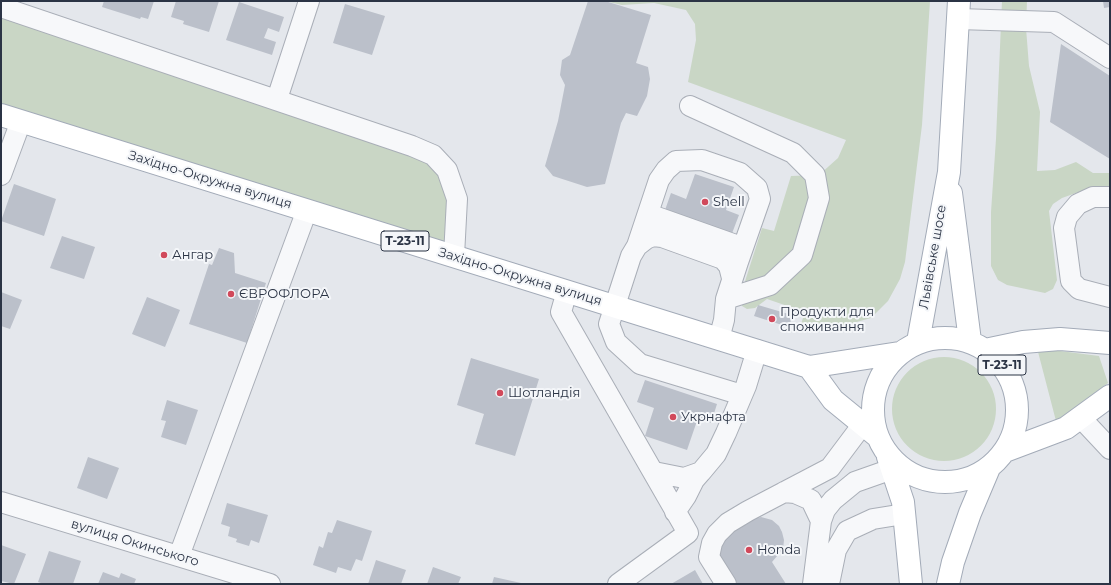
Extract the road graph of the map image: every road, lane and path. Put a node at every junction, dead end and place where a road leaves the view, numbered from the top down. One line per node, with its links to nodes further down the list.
1 (309, 1): 5 (street)
2 (3, 5): 5 (street)
3 (959, 10): 4 (street); 8 (main road, Львівське шосе)
4 (1110, 58)
5 (277, 99): 14 (street)
6 (690, 106): 18 (street)
7 (11, 118): 9 (street); 11 (main road, Західно-Окружна вулиця / Т-23-11)
8 (949, 172): 21 (main road, Львівське шосе); 23 (main road, Львівське шосе)
9 (1, 175)
10 (1110, 197): 17 (street)
11 (306, 210): 14 (main road, Західно-Окружна вулиця / Т-23-11); 42 (street)
12 (646, 219): 13 (street); 15 (street); 15 (street)
13 (636, 246): 15 (street); 19 (street)
14 (454, 256): 16 (main road, Західно-Окружна вулиця / Т-23-11)
15 (735, 270): 18 (street)
16 (567, 291): 19 (main road, Західно-Окружна вулиця / Т-23-11); 35 (street)
17 (1110, 297)
18 (726, 299): 20 (street)
19 (614, 306): 20 (main road, Західно-Окружна вулиця / Т-23-11); 27 (street)
20 (719, 338): 24 (main road, Західно-Окружна вулиця / Т-23-11)
21 (918, 342): 23 (main road, Т-23-11); 25 (main road, Т-23-11)
22 (1110, 343): 23 (main road, Т-23-11)
23 (978, 345): 32 (main road, Т-23-11)
24 (757, 350): 26 (main road, Західно-Окружна вулиця / Т-23-11); 27 (street)
25 (899, 353): 26 (main road, Західно-Окружна вулиця / Т-23-11); 30 (main road, Т-23-11)
26 (809, 366): 30 (main road, Т-23-11)
27 (742, 395): 36 (street)
28 (1110, 396): 29 (main road, Т-23-11)
29 (1080, 417): 31 (street); 32 (main road, Т-23-11)
30 (870, 430): 33 (main road, Т-23-11); 37 (street)
31 (1110, 449)
32 (1005, 451): 34 (main road, Т-23-11)
33 (890, 462): 34 (main road, Т-23-11); 40 (main road); 41 (street)
34 (989, 468): 49 (main road)
35 (654, 472): 36 (street); 39 (street)
36 (701, 472): 39 (street)
37 (784, 492): 41 (street); 45 (street)
38 (1, 502): 42 (street, вулиця Окинського)
39 (675, 512): 43 (street)
40 (904, 514): 47 (street); 48 (main road)
41 (821, 521): 46 (street)
42 (179, 556): 44 (street, вулиця Окинського)
43 (620, 583)
44 (270, 584)
45 (726, 584)
46 (813, 584)
47 (829, 584)
48 (911, 584)
49 (948, 584)

